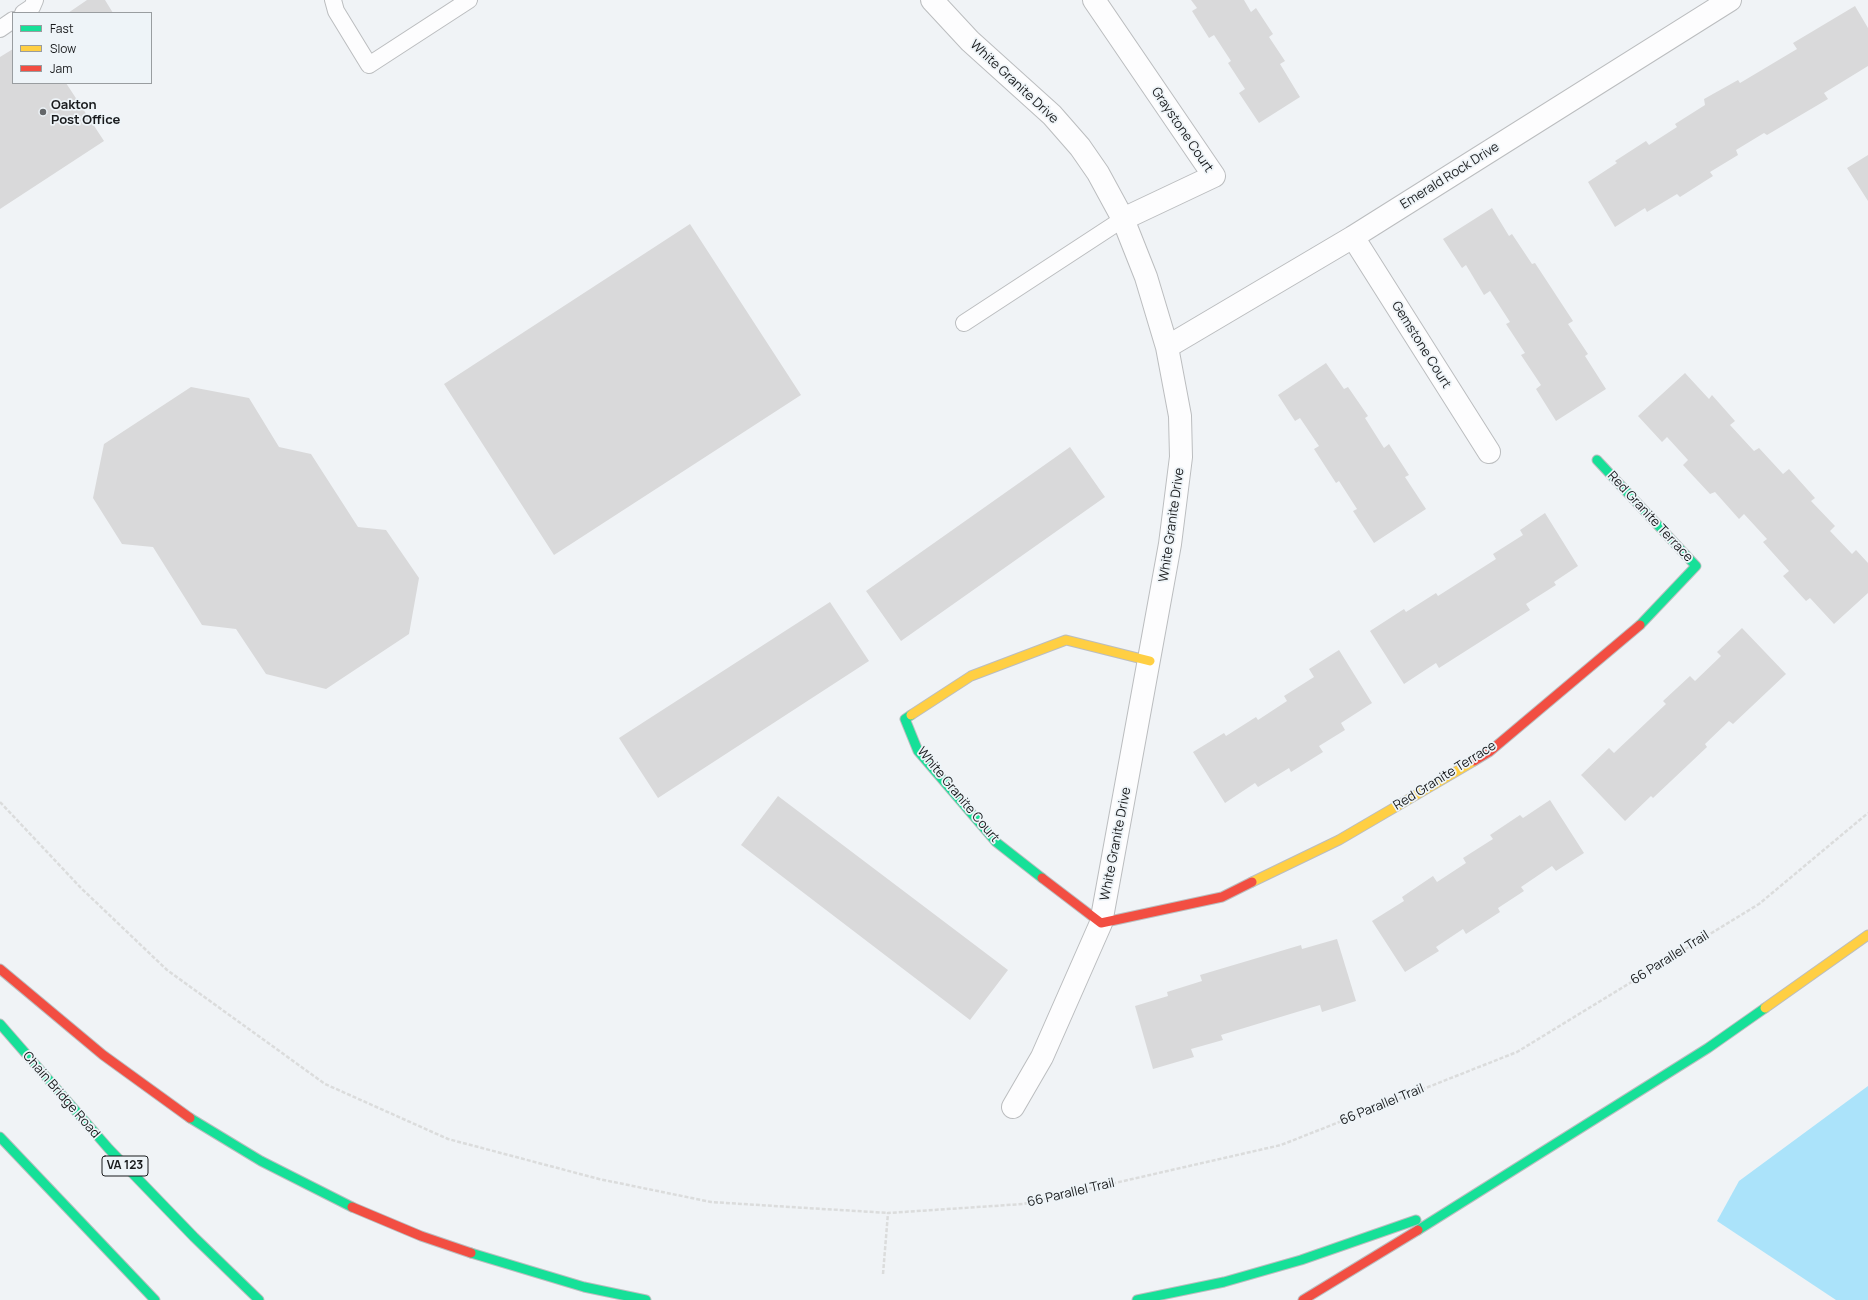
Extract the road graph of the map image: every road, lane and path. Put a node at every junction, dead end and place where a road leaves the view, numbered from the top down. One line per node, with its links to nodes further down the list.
1 (35, 0): 7 (lane)
2 (333, 0): 3 (lane)
3 (469, 0)
4 (932, 0): 10 (street, White Granite Drive)
5 (1094, 0): 10 (street, Graystone Court)
6 (1730, 0): 11 (street, Emerald Rock Drive)
7 (24, 12)
8 (12, 21): 9 (lane)
9 (0, 29)
10 (1123, 219): 12 (lane); 13 (street, White Granite Drive)
11 (1353, 237): 13 (street, Emerald Rock Drive); 14 (street, Gemstone Court)
12 (964, 323)
13 (1167, 347): 16 (street, White Granite Drive)
14 (1489, 452)
15 (1597, 460): 19 (main road, Red Granite Terrace)
16 (1150, 661): 19 (street, White Granite Drive); 19 (main road, White Granite Court)
17 (0, 802): 26 (path, 66 Parallel Trail)
18 (1868, 813): 26 (path, 66 Parallel Trail)
19 (1101, 923): 23 (street, White Granite Drive)
20 (1868, 935): 25 (main road)
21 (0, 969): 30 (main road)
22 (0, 1024): 29 (main road, Chain Bridge Road / VA 123)
23 (1013, 1107)
24 (0, 1137): 28 (main road)
25 (1467, 1200): 31 (main road); 32 (main road)
26 (888, 1212): 27 (path)
27 (883, 1274)
28 (155, 1300)
29 (259, 1300)
30 (646, 1300)
31 (1137, 1300)
32 (1302, 1300)

